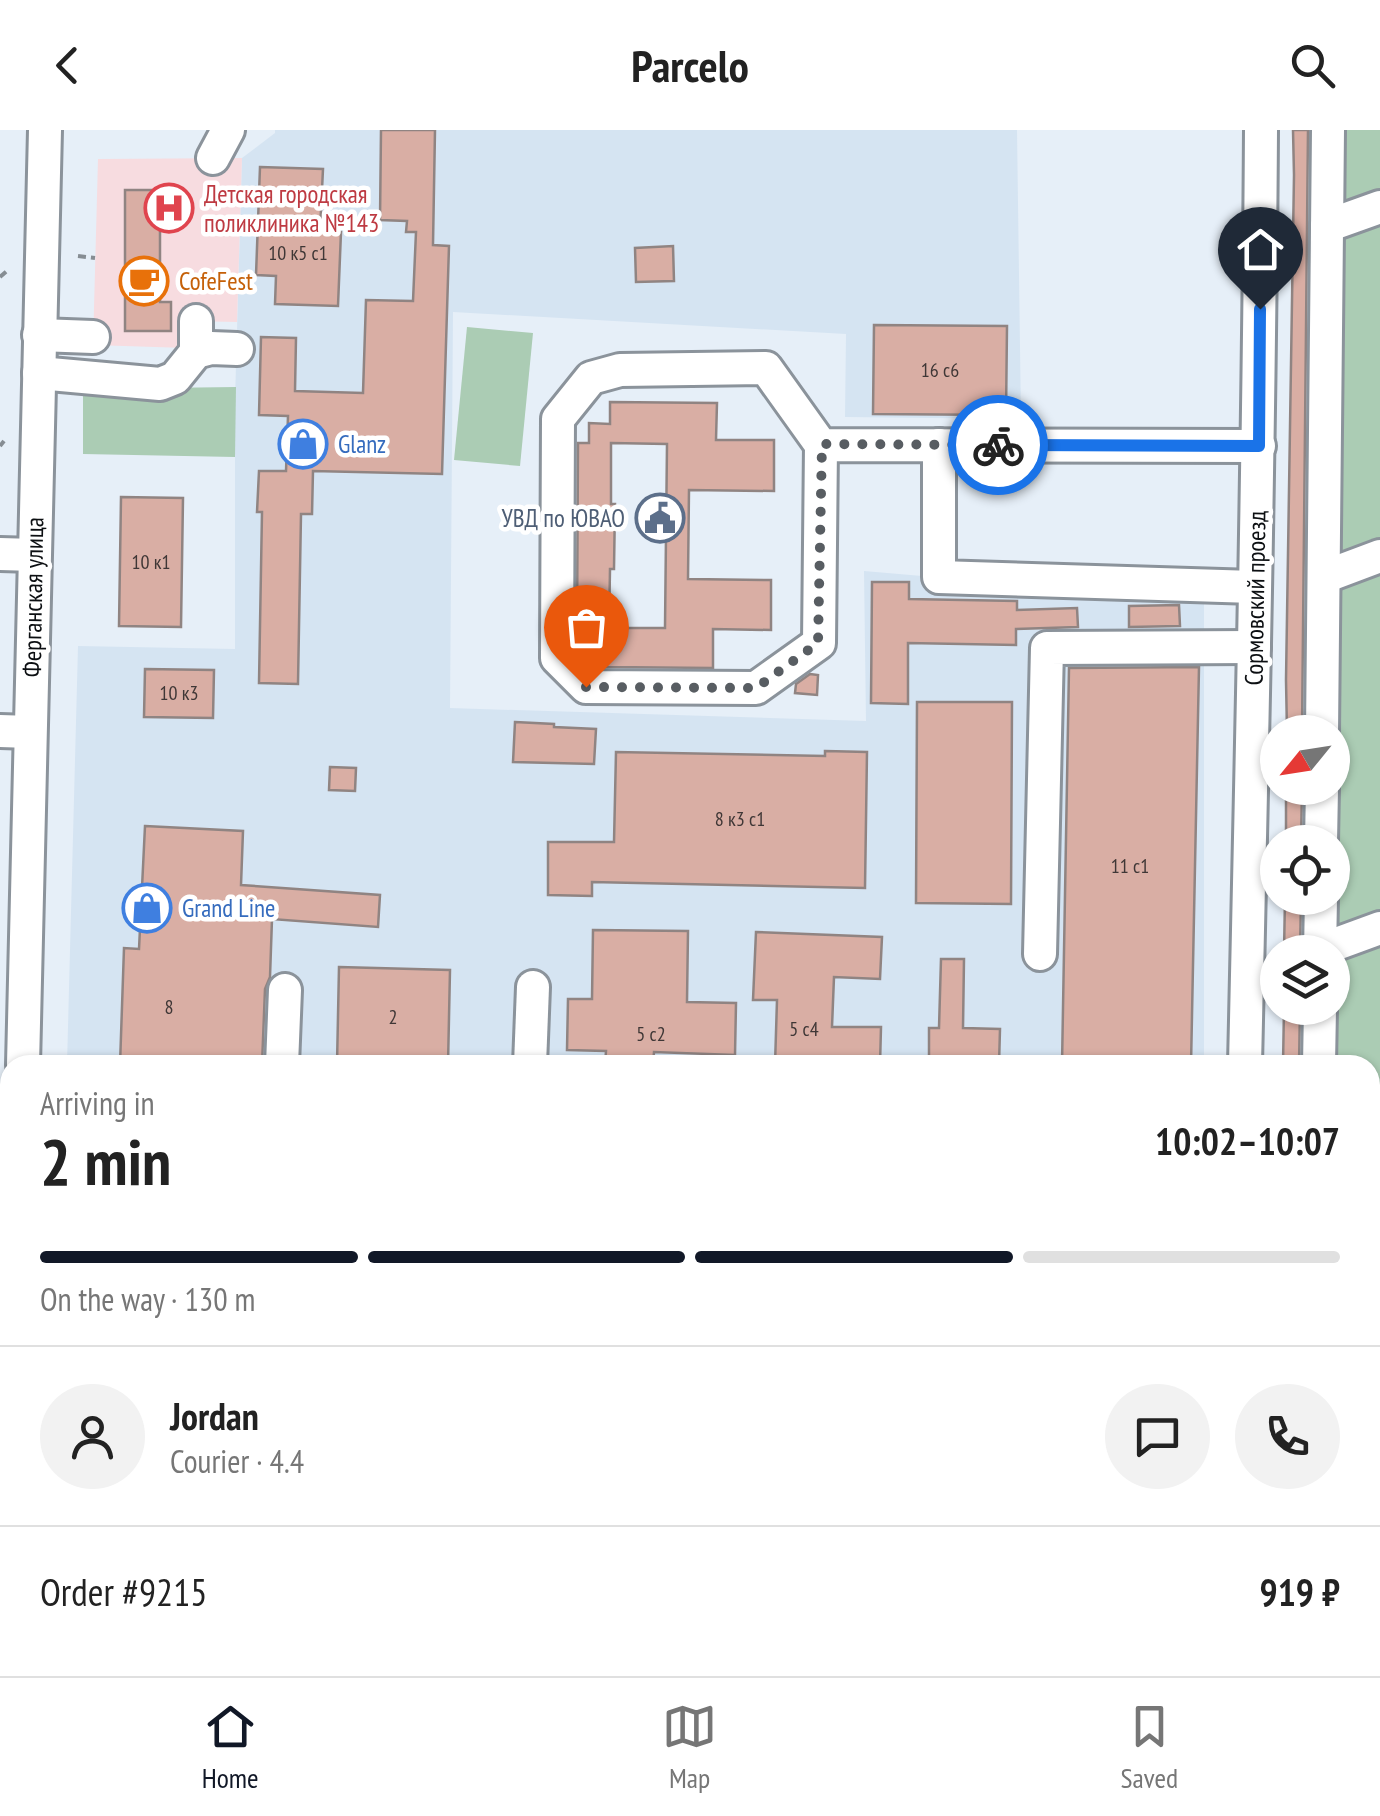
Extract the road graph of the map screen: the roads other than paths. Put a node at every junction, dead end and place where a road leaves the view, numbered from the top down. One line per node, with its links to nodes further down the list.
1 (45, 130): 6 (street, Ферганская улица)
2 (1261, 130): 12 (street, Сормовский проезд)
3 (1328, 130): 5 (street)
4 (1380, 208): 5 (street)
5 (1328, 226): 16 (street)
6 (40, 335): 7 (street); 9 (street, Ферганская улица)
7 (94, 337)
8 (237, 349): 9 (street)
9 (38, 373): 14 (street, Ферганская улица)
10 (822, 444): 10 (street); 11 (street)
11 (939, 445): 12 (street); 17 (street)
12 (1259, 446): 17 (street, Сормовский проезд)
13 (0, 554): 14 (street)
14 (34, 555): 20 (street, Ферганская улица)
15 (1380, 556): 16 (street)
16 (1324, 577): 19 (street)
17 (1254, 587): 18 (street, Сормовский проезд)
18 (1254, 647): 23 (street); 30 (street, Сормовский проезд)
19 (1322, 715)
20 (15, 732): 27 (street, Ферганская улица)
21 (1380, 928): 22 (street)
22 (1350, 940)
23 (1040, 954)
24 (533, 987): 29 (street)
25 (285, 990): 28 (street)
26 (1320, 1025): 31 (street)
27 (23, 1055)
28 (282, 1055)
29 (530, 1055)
30 (1245, 1055)
31 (1319, 1055)

